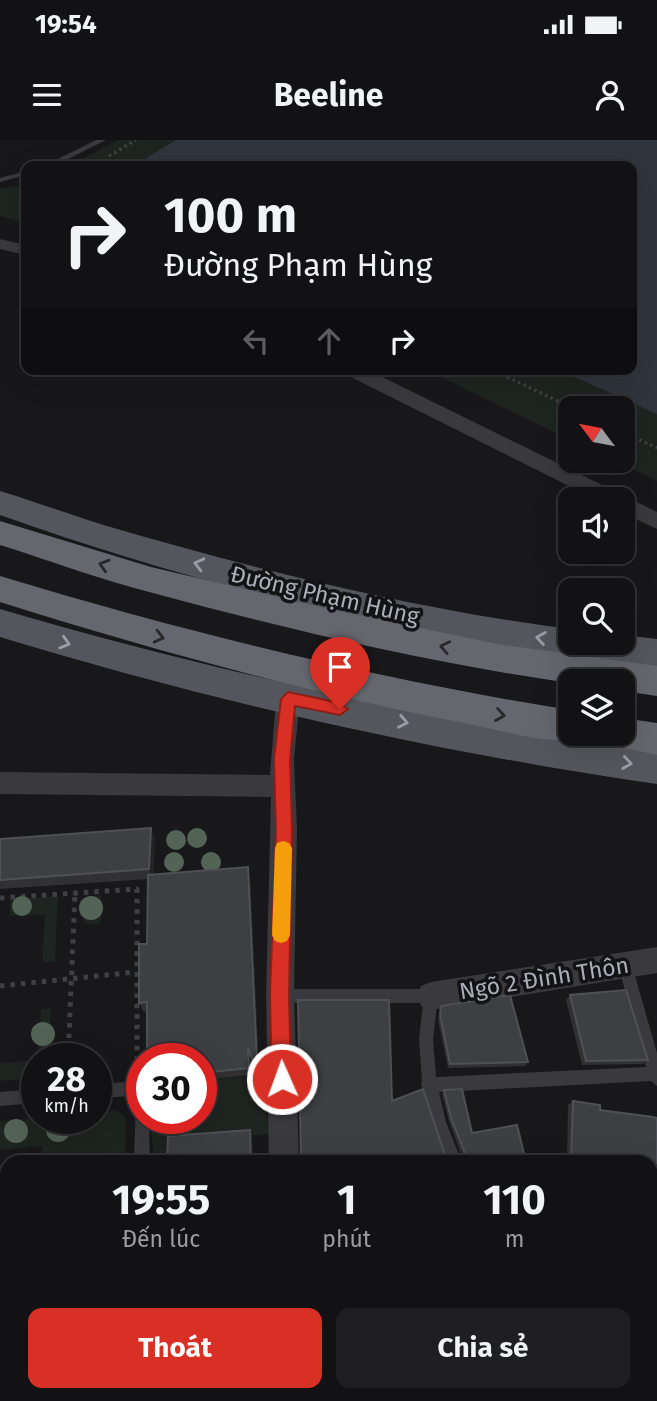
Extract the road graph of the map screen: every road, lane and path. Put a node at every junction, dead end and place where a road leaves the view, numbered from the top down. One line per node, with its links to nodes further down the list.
1 (102, 140): 2 (lane)
2 (58, 161)
3 (21, 174): 4 (lane)
4 (0, 180)
5 (0, 244): 6 (street)
6 (21, 249)
7 (362, 375): 12 (street)
8 (503, 375): 9 (path)
9 (558, 401)
10 (635, 438): 11 (path)
11 (657, 448)
12 (588, 487)
13 (0, 503): 19 (main road, Đường Phạm Hùng, one-way to 13)
14 (635, 510): 15 (street)
15 (657, 521)
16 (0, 533): 20 (highway, one-way to 16)
17 (0, 589): 22 (highway, one-way to 22)
18 (0, 622): 21 (main road, one-way to 21)
19 (657, 653)
20 (657, 681)
21 (288, 699): 25 (main road, one-way to 25); 27 (street)
22 (558, 724)
23 (635, 735): 24 (highway)
24 (657, 739)
25 (657, 767)
26 (0, 783): 27 (street)
27 (283, 786): 36 (street)
28 (75, 893): 29 (path); 33 (path); 34 (path)
29 (0, 898)
30 (657, 960): 31 (street, Ngõ 2 Đình Thôn)
31 (625, 965): 37 (street, Ngõ 2 Đình Thôn); 40 (lane)
32 (144, 971): 33 (path)
33 (135, 972): 34 (path); 39 (path)
34 (72, 978): 35 (path); 38 (path)
35 (0, 986)
36 (279, 996): 37 (lane); 46 (street)
37 (431, 996): 41 (lane)
38 (69, 1043)
39 (138, 1043)
40 (656, 1077): 41 (lane)
41 (428, 1085): 47 (lane)
42 (21, 1097): 43 (lane)
43 (0, 1099)
44 (142, 1134): 45 (lane)
45 (142, 1155)
46 (284, 1155)
47 (451, 1155)

